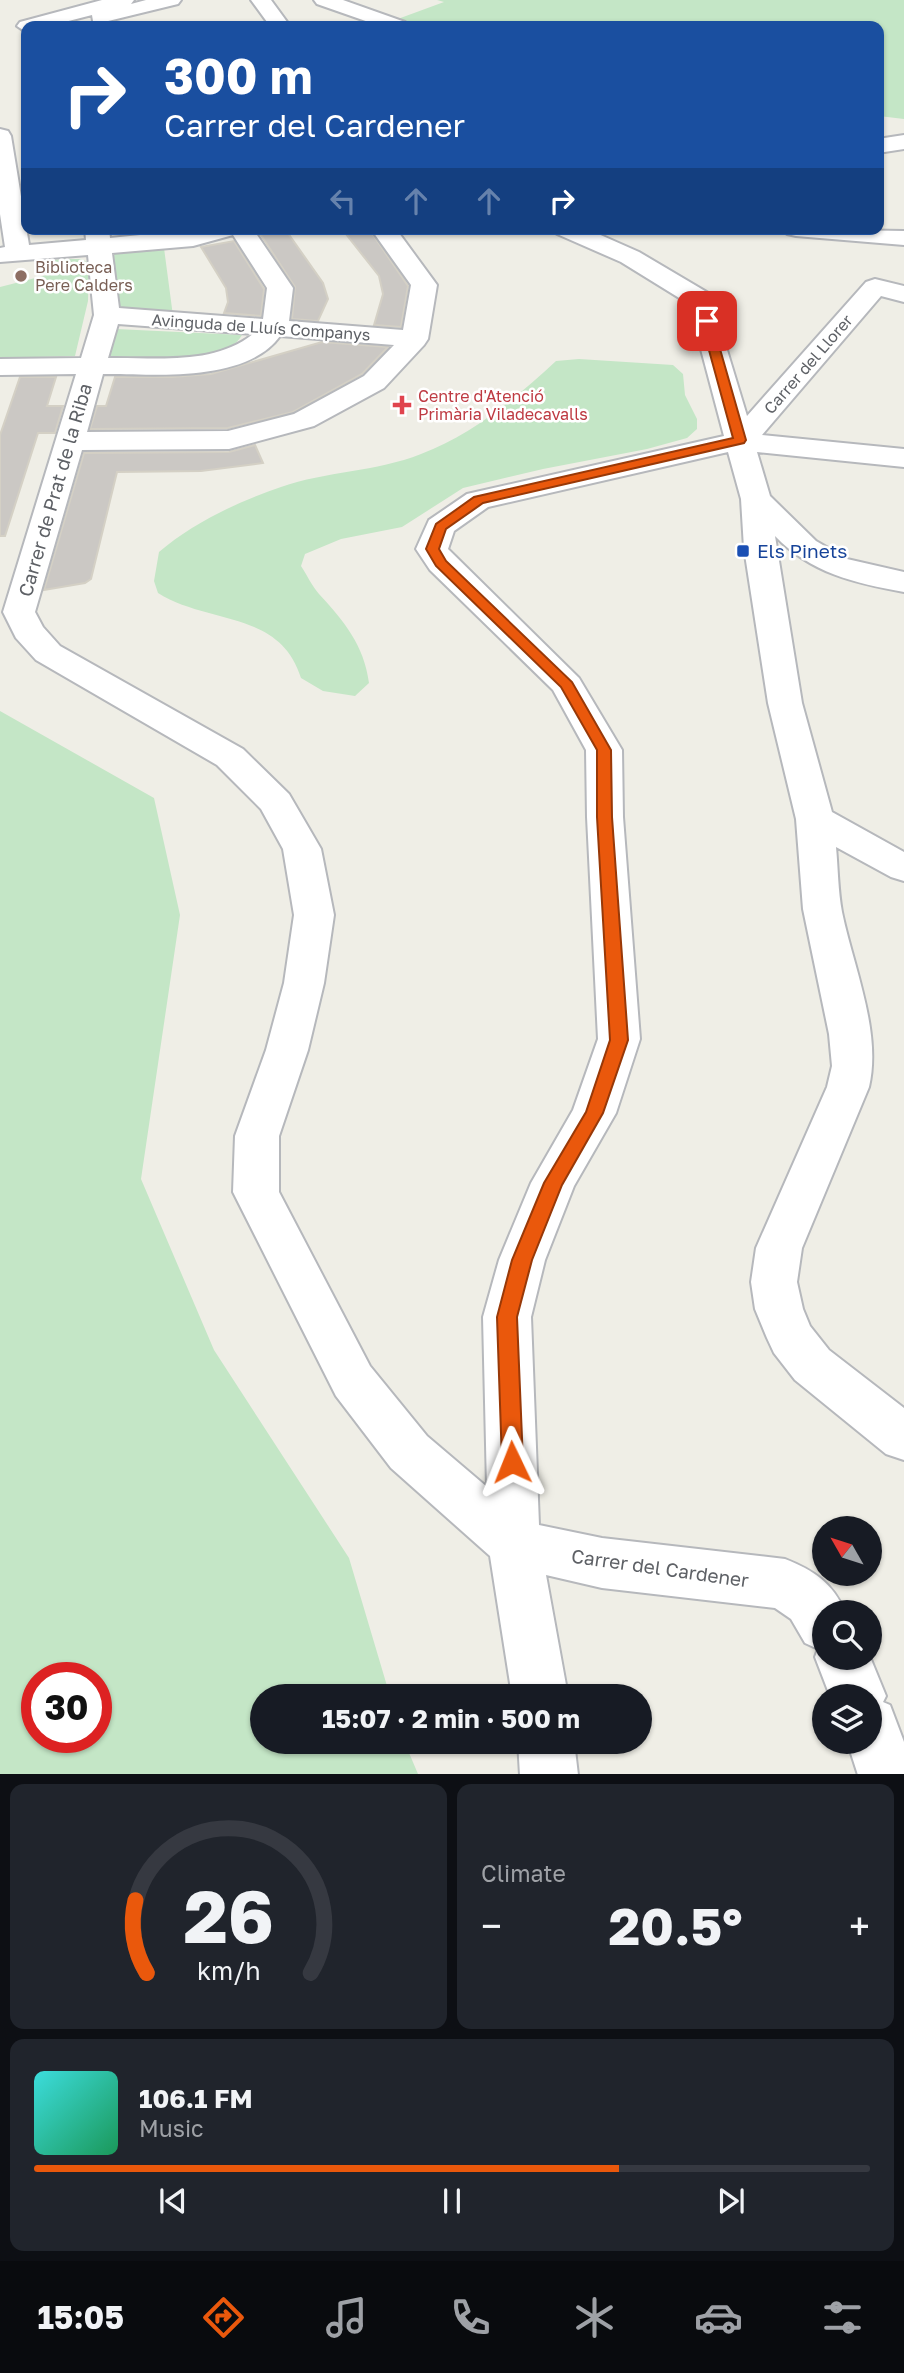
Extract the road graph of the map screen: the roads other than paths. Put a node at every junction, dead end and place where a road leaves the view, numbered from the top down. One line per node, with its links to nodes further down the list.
1 (124, 0): 5 (street)
2 (261, 0): 8 (street)
3 (324, 0): 9 (street)
4 (173, 2): 6 (street); 7 (street)
5 (49, 21)
6 (91, 21)
7 (148, 21)
8 (276, 21)
9 (384, 21)
10 (0, 136): 20 (street)
11 (904, 142): 12 (street)
12 (884, 145)
13 (207, 235): 18 (street)
14 (244, 235): 23 (street)
15 (387, 235): 24 (street)
16 (580, 235): 27 (street)
17 (868, 235): 19 (street)
18 (97, 238): 20 (street); 22 (street, Carrer de Prat de la Riba)
19 (904, 238)
20 (9, 253)
21 (904, 294): 27 (street, Carrer del Llorer)
22 (107, 316): 23 (street, Avinguda de Lluís Companys); 25 (street, Carrer de Prat de la Riba)
23 (273, 327): 24 (street, Avinguda de Lluís Companys); 25 (street)
24 (415, 339): 28 (street)
25 (92, 364): 26 (street); 28 (street, Carrer de Prat de la Riba)
26 (0, 366)
27 (740, 440): 29 (street); 30 (street); 35 (street)
28 (70, 441): 35 (street, Carrer de Prat de la Riba)
29 (904, 458)
30 (756, 499): 31 (street); 32 (street)
31 (904, 582)
32 (815, 819): 33 (street); 34 (street)
33 (904, 867)
34 (904, 1438)
35 (514, 1544): 36 (street, Carrer del Cardener); 37 (street)
36 (812, 1604)
37 (538, 1684)
38 (547, 1754): 40 (street)
39 (880, 1754): 41 (street)
40 (549, 1774)
41 (887, 1774)

